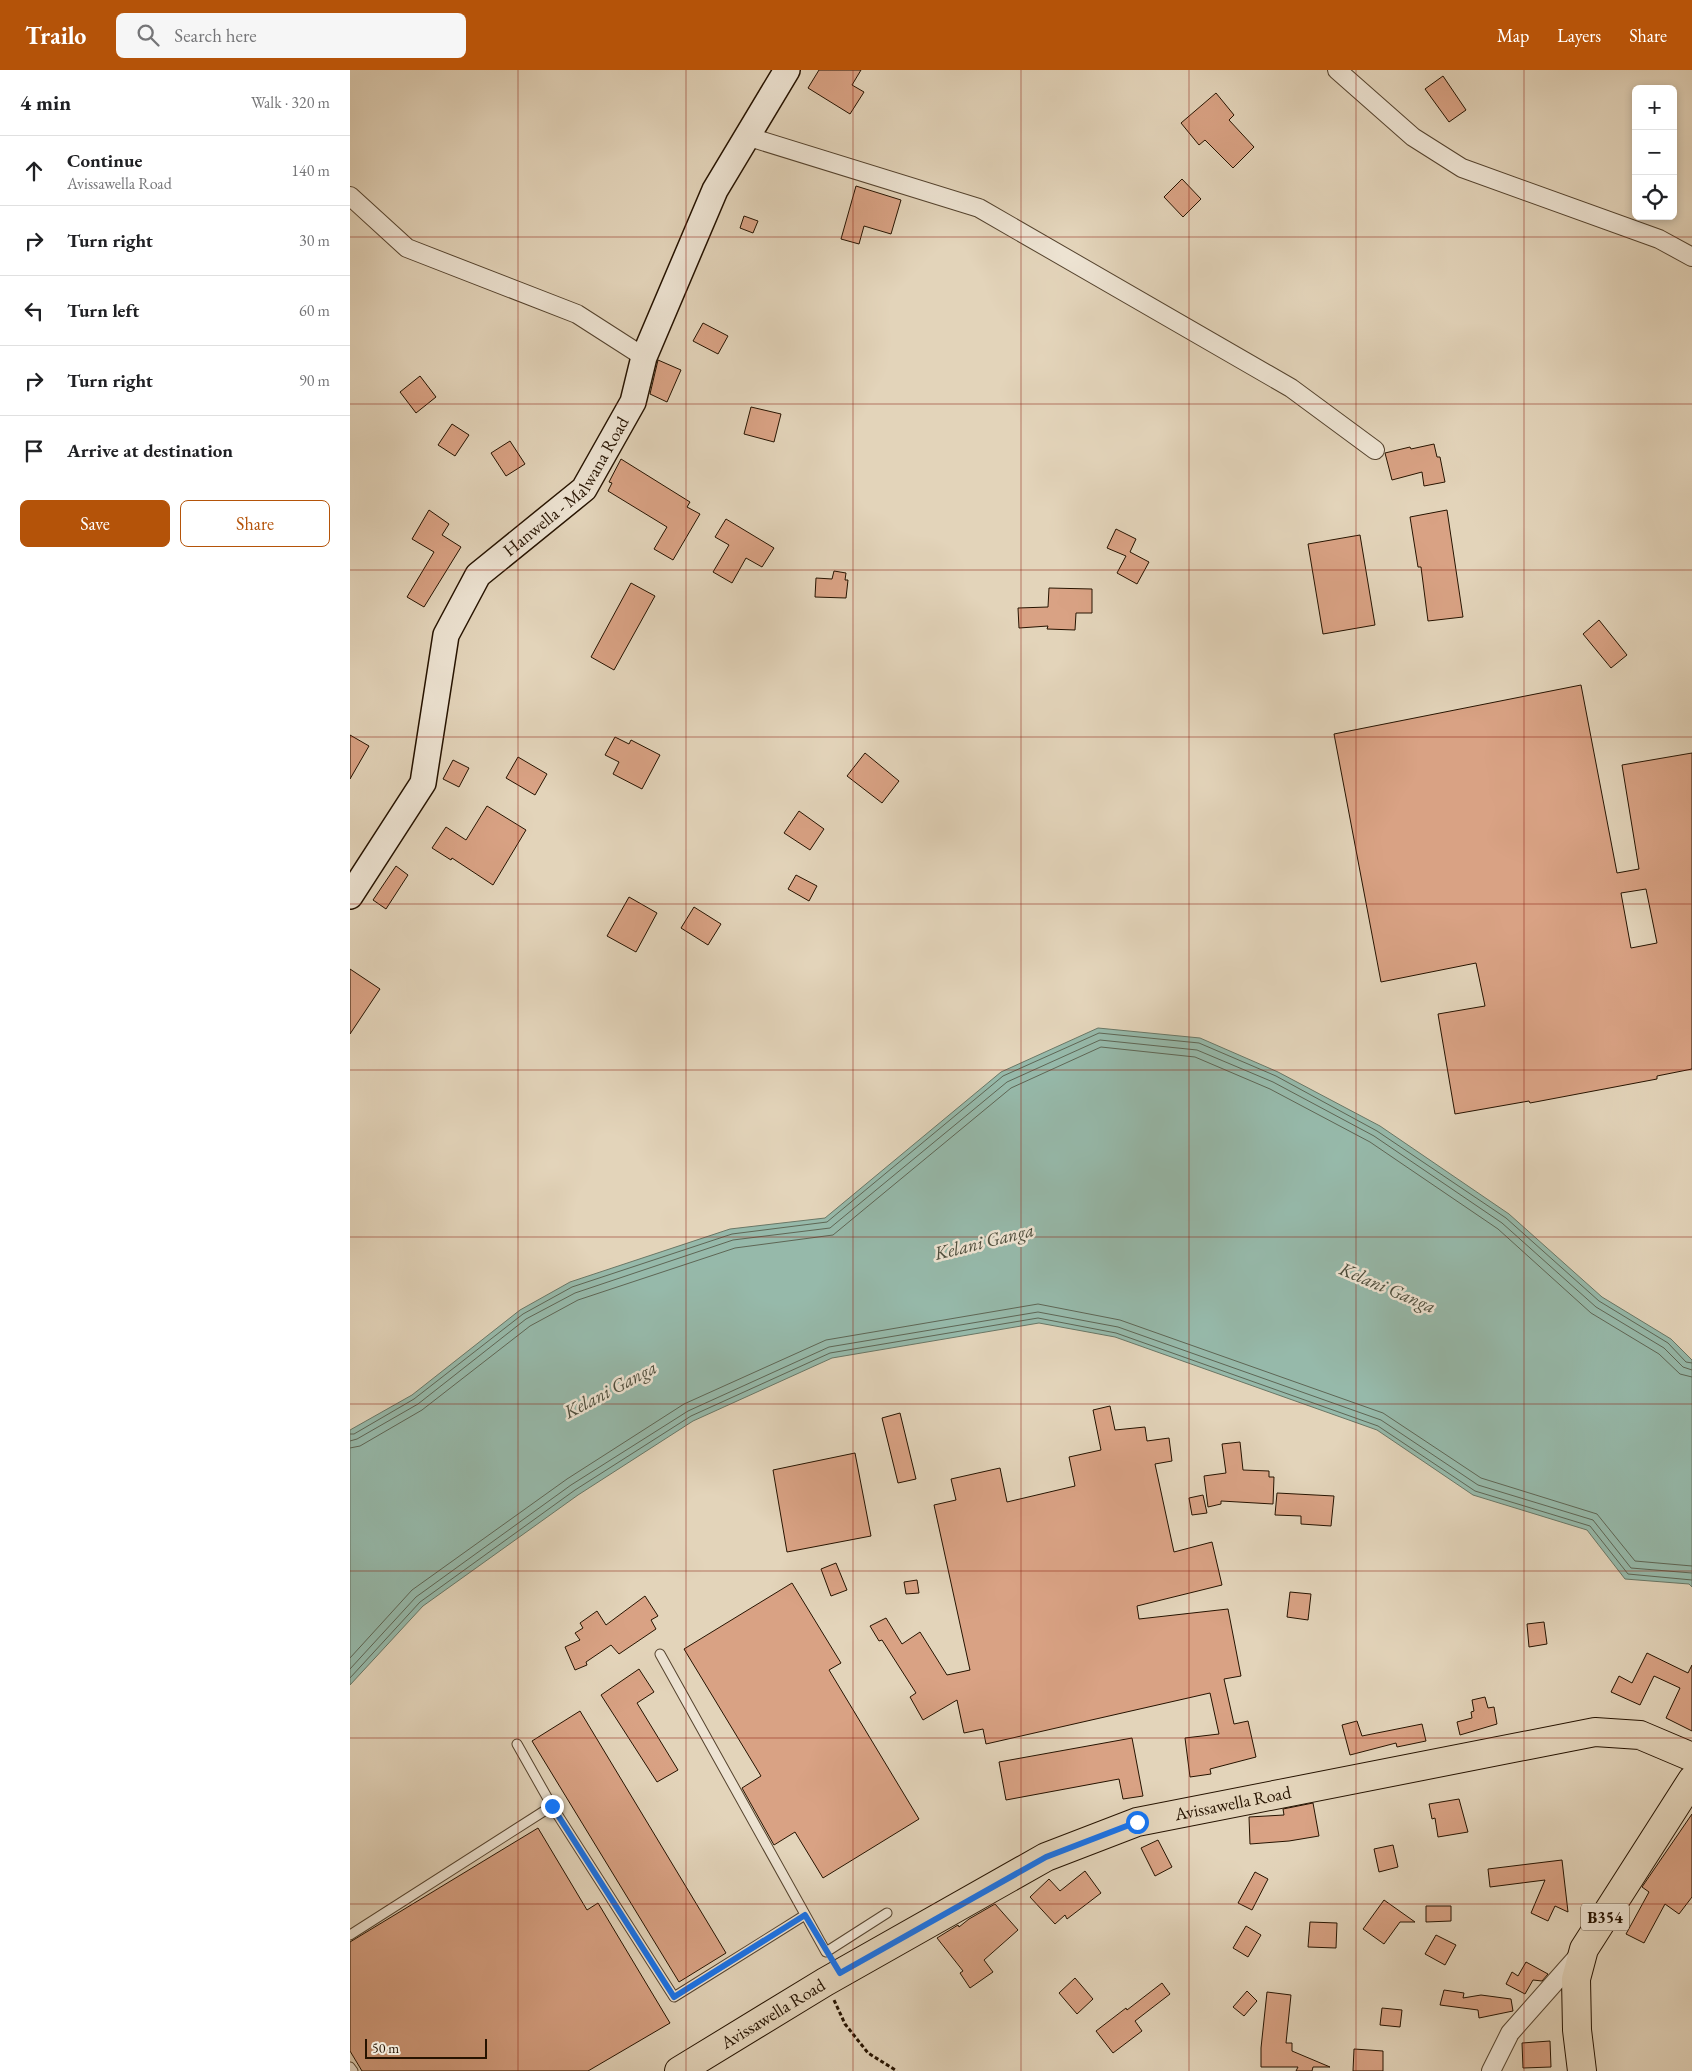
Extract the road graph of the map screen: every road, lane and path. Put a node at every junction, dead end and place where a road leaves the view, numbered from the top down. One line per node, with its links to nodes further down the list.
1 (787, 70): 3 (street, Hanwella - Malwana Road)
2 (1337, 70): 5 (street)
3 (746, 136): 6 (street, Hanwella - Malwana Road); 7 (street)
4 (350, 196): 6 (street)
5 (1692, 257)
6 (644, 357): 8 (street, Hanwella - Malwana Road)
7 (1375, 450)
8 (350, 896)
9 (660, 1654): 15 (lane)
10 (517, 1744): 13 (lane)
11 (1692, 1757): 18 (main road, Avissawella Road)
12 (1692, 1780): 17 (main road, B354)
13 (552, 1806): 15 (lane); 16 (lane)
14 (887, 1913): 18 (lane)
15 (805, 1915): 18 (lane)
16 (350, 1935)
17 (1584, 1949): 23 (street); 24 (main road, B354)
18 (831, 1966): 21 (main road, Avissawella Road); 22 (path)
19 (350, 2067): 20 (lane)
20 (352, 2071)
21 (679, 2071)
22 (897, 2071)
23 (1491, 2071)
24 (1582, 2071)

